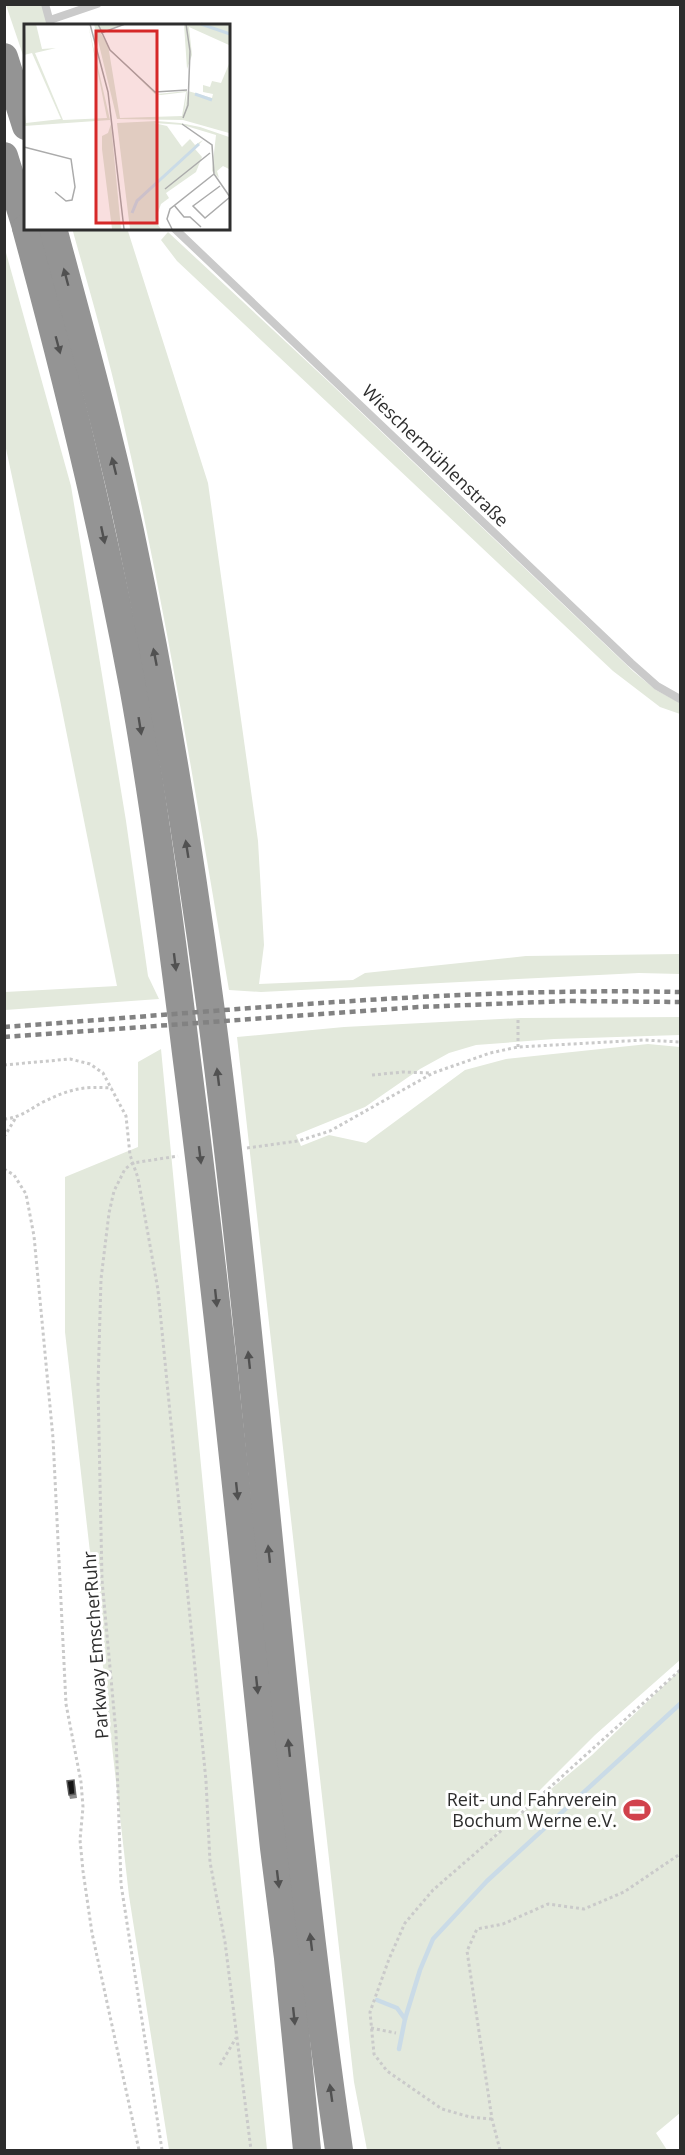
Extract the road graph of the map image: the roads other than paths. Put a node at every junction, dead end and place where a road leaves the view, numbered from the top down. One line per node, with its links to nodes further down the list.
1 (45, 4): 3 (lane)
2 (97, 4): 3 (lane)
3 (50, 23)
4 (4, 57): 5 (highway)
5 (24, 120)
6 (4, 156): 7 (highway)
7 (24, 221)
8 (27, 230): 12 (highway, one-way to 12)
9 (54, 230): 13 (highway, one-way to 9)
10 (176, 230): 11 (lane, Wieschermühlenstraße)
11 (681, 699)
12 (307, 2151)
13 (339, 2151)

